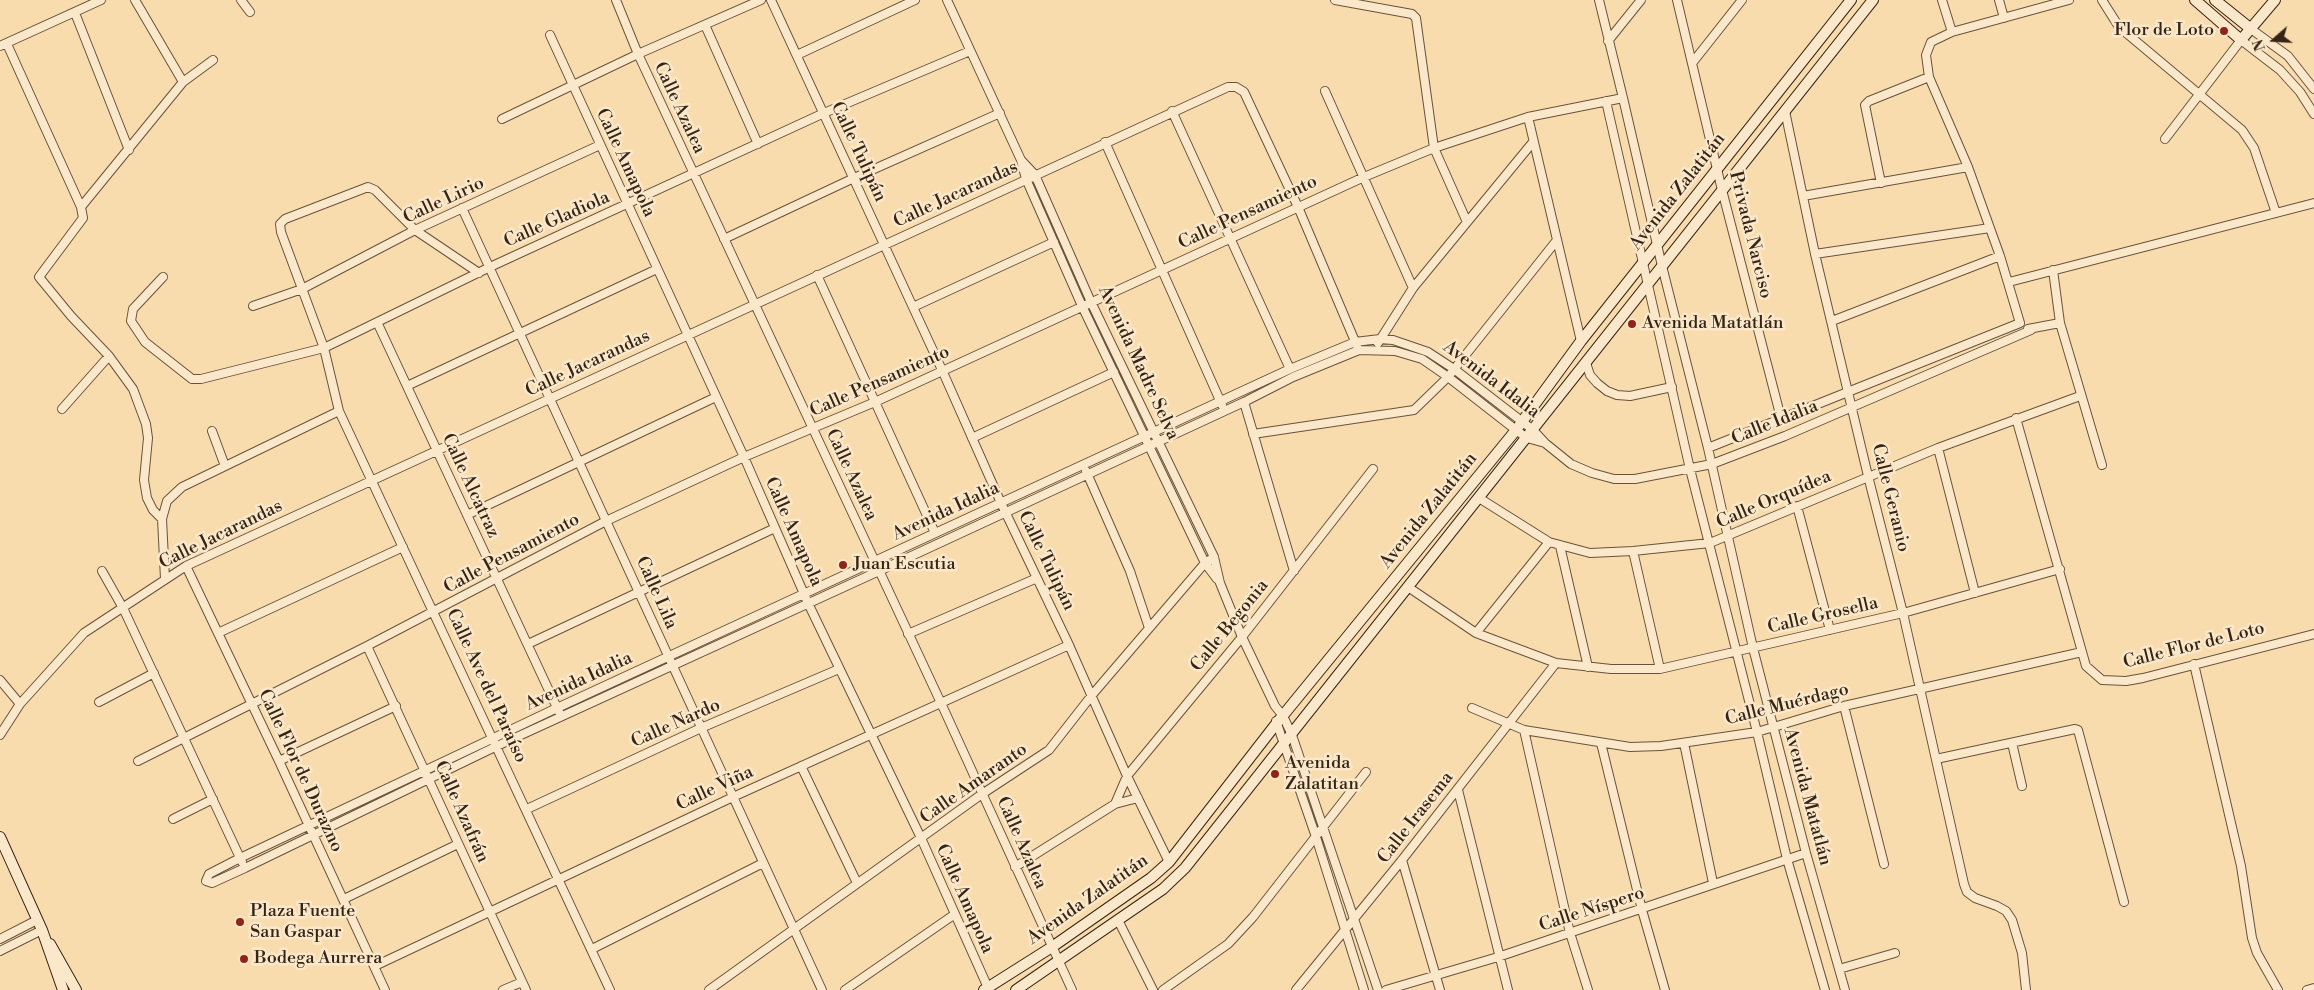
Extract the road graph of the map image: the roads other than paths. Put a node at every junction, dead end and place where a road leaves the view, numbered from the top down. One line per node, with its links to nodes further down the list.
1 (101, 0): 24 (street)
2 (136, 0): 41 (street)
3 (241, 0): 23 (street)
4 (616, 0): 34 (street, Calle Azalea)
5 (761, 0): 26 (street)
6 (771, 0): 35 (street, Calle Tulipán)
7 (915, 0): 35 (street)
8 (947, 0): 33 (street, Avenida Madre Selva)
9 (1335, 0): 60 (street)
10 (1599, 0): 31 (street, Avenida Matatlán)
11 (1641, 0): 31 (street)
12 (1677, 0): 38 (street, Privada Narciso)
13 (1742, 0): 38 (street)
14 (1851, 0): 64 (street, Avenida Zalatitán)
15 (1873, 0): 49 (street, Avenida Zalatitán)
16 (1942, 0): 28 (street)
17 (1999, 0): 25 (street)
18 (2068, 0): 25 (street)
19 (2102, 0): 45 (street)
20 (2195, 0): 30 (street)
21 (2215, 0): 27 (street)
22 (2275, 0): 27 (street)
23 (250, 12)
24 (75, 13): 32 (street); 61 (street)
25 (2004, 18): 28 (street)
26 (705, 25): 34 (street); 58 (street)
27 (2250, 29): 30 (street); 36 (street)
28 (1952, 32): 40 (street)
29 (550, 35): 42 (street, Calle Amapola)
30 (2242, 40): 39 (street); 45 (street)
31 (1608, 41): 46 (street, Avenida Matatlán)
32 (3, 45): 77 (street)
33 (970, 52): 50 (street, Calle Gladiola); 51 (street, Avenida Madre Selva)
34 (638, 54): 42 (street); 65 (street, Calle Azalea)
35 (797, 55): 50 (street, Calle Tulipán)
36 (2288, 56): 39 (street); 43 (street)
37 (213, 60): 41 (street)
38 (1693, 62): 64 (street, Privada Narciso)
39 (2280, 70): 52 (street)
40 (1929, 76): 63 (street); 70 (street)
41 (183, 82): 61 (street)
42 (572, 85): 54 (street); 59 (street, Calle Amapola)
43 (2314, 89)
44 (1325, 91): 67 (street)
45 (2198, 93): 55 (street); 78 (street)
46 (1623, 98): 47 (street, Calle Pensamiento); 87 (street, Avenida Matatlán)
47 (1606, 101): 53 (street, Calle Pensamiento); 90 (street, Avenida Matatlán)
48 (1172, 111): 56 (street, Calle Jacarandas); 75 (street, Calle Jacarandas); 82 (street)
49 (1785, 111): 71 (street, Avenida Zalatitán); 72 (street, Calle Geranio)
50 (824, 113): 58 (street, Calle Gladiola); 68 (street, Calle Tulipán)
51 (1000, 113): 62 (street, Avenida Madre Selva); 68 (street)
52 (2314, 114)
53 (1528, 117): 57 (street); 60 (street, Calle Pensamiento)
54 (502, 119)
55 (2165, 139)
56 (1105, 142): 66 (street, Calle Jacarandas); 94 (street)
57 (1533, 142): 79 (street); 84 (street)
58 (758, 144): 65 (street, Calle Gladiola)
59 (600, 145): 74 (street, Calle Amapola); 76 (street, Calle Lirio)
60 (1434, 148): 67 (street, Calle Pensamiento); 79 (street)
61 (129, 150): 77 (street)
62 (1021, 160): 66 (street, Avenida Madre Selva); 69 (street, Avenida Madre Selva)
63 (1968, 167): 70 (street); 80 (street)
64 (1717, 168): 71 (street, Privada Narciso); 87 (street, Avenida Zalatitán)
65 (693, 174): 74 (street, Calle Gladiola); 83 (street, Calle Azalea)
66 (1035, 175): 69 (street, Calle Jacarandas); 103 (street, Avenida Madre Selva)
67 (1364, 176): 75 (street, Calle Pensamiento); 101 (street)
68 (854, 178): 83 (street); 86 (street, Calle Tulipán)
69 (1026, 179): 85 (street, Avenida Madre Selva); 86 (street, Calle Jacarandas)
70 (1881, 183): 72 (street)
71 (1722, 190): 91 (street, Avenida Zalatitán); 140 (street, Privada Narciso)
72 (1803, 196): 88 (street, Calle Geranio)
73 (2314, 203): 78 (street)
74 (627, 205): 92 (street, Calle Gladiola); 93 (street, Calle Amapola)
75 (1298, 207): 82 (street, Calle Pensamiento); 117 (street)
76 (462, 208): 81 (street, Calle Lirio); 92 (street, Calle Lila)
77 (82, 210): 120 (street)
78 (2276, 213): 95 (street)
79 (1467, 222): 101 (street)
80 (1990, 228): 88 (street); 89 (street)
81 (415, 230): 96 (street); 102 (street, Calle Lirio); 102 (street, Calle Ave del Paraíso)
82 (1230, 238): 94 (street, Calle Pensamiento); 122 (street)
83 (724, 239): 104 (street, Calle Azalea)
84 (1556, 240): 116 (street); 123 (street)
85 (1054, 242): 106 (street, Avenida Madre Selva); 107 (street)
86 (884, 244): 97 (street, Calle Jacarandas); 107 (street, Calle Tulipán)
87 (1657, 245): 90 (street, Avenida Zalatitán); 91 (street, Avenida Matatlán)
88 (1815, 254): 108 (street, Calle Geranio)
89 (2000, 256): 99 (street); 108 (street)
90 (1643, 262): 100 (street, Avenida Matatlán); 116 (street, Avenida Zalatitán)
91 (1662, 266): 100 (street, Avenida Zalatitán); 152 (street, Avenida Matatlán)
92 (490, 267): 96 (street, Calle Gladiola); 113 (street, Calle Lila)
93 (657, 269): 113 (street); 114 (street, Calle Amapola)
94 (1161, 270): 103 (street, Calle Pensamiento); 133 (street)
95 (2053, 270): 99 (street); 111 (street)
96 (479, 273): 109 (street, Calle Gladiola)
97 (817, 275): 104 (street, Calle Jacarandas); 134 (street)
98 (163, 277): 118 (street, Calle Gladiola)
99 (2009, 282): 110 (street)
100 (1648, 284): 121 (street, Avenida Zalatitán); 128 (street, Avenida Matatlán)
101 (1413, 288): 115 (street)
102 (302, 289): 105 (street, Calle Lirio); 118 (street, Calle Ave del Paraíso)
103 (1092, 302): 106 (street, Calle Pensamiento); 145 (street, Avenida Madre Selva)
104 (755, 304): 114 (street, Calle Jacarandas); 143 (street, Calle Azalea)
105 (253, 306)
106 (1082, 306): 124 (street, Calle Pensamiento); 125 (street, Avenida Madre Selva)
107 (912, 307): 124 (street, Calle Tulipán)
108 (1832, 321): 129 (street, Calle Geranio)
109 (377, 322): 118 (street, Calle Gladiola); 127 (street, Calle Alcatraz)
110 (2020, 323): 112 (street); 129 (street, Calle Idalia)
111 (2060, 323): 112 (street, Calle Idalia); 130 (street)
112 (2031, 330): 136 (street, Calle Idalia)
113 (520, 333): 127 (street); 132 (street, Calle Lila)
114 (687, 335): 131 (street, Calle Amapola); 132 (street, Calle Jacarandas)
115 (1380, 339): 117 (street, Avenida Idalia); 119 (street); 123 (street, Avenida Idalia)
116 (1581, 341): 142 (street, Avenida Zalatitán)
117 (1357, 346): 119 (street, Avenida Idalia); 122 (street, Avenida Idalia); 135 (street, Avenida Idalia)
118 (324, 348): 139 (street, Calle Ave del Paraíso)
119 (1375, 349): 126 (street, Avenida Idalia)
120 (109, 356): 137 (street); 171 (street)
121 (1586, 363): 128 (street); 147 (street, Avenida Zalatitán)
122 (1290, 369): 133 (street, Avenida Idalia)
123 (1454, 369): 126 (street); 142 (street, Avenida Idalia)
124 (942, 370): 134 (street, Calle Pensamiento); 149 (street, Calle Tulipán)
125 (1114, 372): 148 (street, Avenida Madre Selva); 149 (street)
126 (1448, 377): 142 (street, Avenida Idalia); 146 (street)
127 (407, 386): 154 (street, Calle Alcatraz)
128 (1672, 387): 161 (street, Avenida Matatlán)
129 (1849, 393): 136 (street, Calle Geranio); 140 (street, Calle Idalia)
130 (2080, 396): 141 (street, Calle Orquídea); 159 (street)
131 (716, 397): 155 (street, Calle Amapola); 156 (street)
132 (550, 398): 154 (street, Calle Jacarandas); 156 (street, Calle Lila)
133 (1221, 401): 138 (street); 145 (street, Avenida Idalia)
134 (875, 402): 143 (street, Calle Pensamiento); 174 (street)
135 (1244, 402): 138 (street, Avenida Idalia); 146 (street)
136 (1852, 407): 158 (street, Calle Idalia); 164 (street, Calle Geranio)
137 (62, 409)
138 (1225, 410): 150 (street, Avenida Idalia)
139 (339, 411): 160 (street); 165 (street, Calle Ave del Paraíso)
140 (1781, 418): 152 (street, Calle Idalia)
141 (2016, 418): 153 (street, Calle Orquídea); 185 (street)
142 (1519, 426): 147 (street, Avenida Idalia); 234 (street, Avenida Zalatitán)
143 (813, 428): 155 (street, Calle Pensamiento); 182 (street, Calle Azalea)
144 (212, 431): 160 (street)
145 (1154, 432): 148 (street, Avenida Idalia); 150 (street, Avenida Madre Selva)
146 (1253, 434): 188 (street)
147 (1530, 434): 161 (street, Calle Idalia); 166 (street, Avenida Zalatitán)
148 (1144, 436): 151 (street, Avenida Madre Selva); 157 (street, Avenida Idalia)
149 (972, 438): 167 (street, Calle Tulipán)
150 (1158, 441): 151 (street, Avenida Idalia); 181 (street, Avenida Madre Selva)
151 (1149, 446): 163 (street, Avenida Idalia); 183 (street, Avenida Madre Selva)
152 (1708, 448): 158 (street, Avenida Matatlán)
153 (1938, 448): 164 (street, Calle Orquídea); 195 (street)
154 (437, 450): 165 (street, Calle Jacarandas); 170 (street, Calle Alcatraz)
155 (744, 458): 172 (street, Calle Pensamiento); 173 (street, Calle Amapola)
156 (579, 462): 170 (street); 172 (street, Calle Lila)
157 (1083, 464): 163 (street); 167 (street, Avenida Idalia)
158 (1712, 464): 161 (street, Calle Idalia); 175 (street, Avenida Matatlán)
159 (2102, 465)
160 (225, 466): 171 (street)
161 (1690, 469): 177 (street, Avenida Matatlán)
162 (1373, 470): 188 (street, Calle Begonia)
163 (1087, 474): 169 (street, Avenida Idalia); 201 (street)
164 (1868, 476): 168 (street, Calle Orquídea); 200 (street, Calle Geranio)
165 (372, 480): 179 (street, Calle Ave del Paraíso); 184 (street, Calle Jacarandas)
166 (1479, 498): 176 (street, Calle Orquídea); 193 (street, Avenida Zalatitán)
167 (1001, 503): 169 (street, Calle Tulipán); 174 (street, Avenida Idalia)
168 (1798, 506): 175 (street, Calle Orquídea); 202 (street)
169 (1005, 512): 187 (street, Avenida Idalia); 190 (street, Calle Tulipán)
170 (468, 515): 189 (street, Calle Alcatraz)
171 (162, 519): 191 (street)
172 (606, 521): 189 (street, Calle Pensamiento); 194 (street, Calle Lila)
173 (775, 528): 194 (street); 196 (street, Calle Amapola)
174 (935, 533): 182 (street, Avenida Idalia)
175 (1727, 537): 177 (street, Calle Orquídea); 211 (street, Avenida Matatlán)
176 (1548, 542): 178 (street, Calle Orquídea); 204 (street)
177 (1710, 542): 180 (street, Calle Orquídea); 212 (street, Avenida Matatlán)
178 (1560, 546): 180 (street, Calle Orquídea); 218 (street)
179 (403, 547): 199 (street, Calle Ave del Paraíso); 203 (street)
180 (1633, 551): 220 (street)
181 (1214, 558): 183 (street, Calle Amaranto); 192 (street, Avenida Madre Selva)
182 (874, 562): 187 (street, Calle Azalea); 196 (street, Avenida Idalia)
183 (1205, 563): 192 (street, Avenida Madre Selva); 201 (street, Calle Amaranto)
184 (186, 566): 191 (street, Calle Jacarandas); 203 (street, Calle Flor de Durazno)
185 (2060, 569): 195 (street, Calle Grosella); 213 (street)
186 (102, 571): 198 (street)
187 (879, 572): 197 (street, Avenida Idalia); 205 (street, Calle Azalea)
188 (1294, 572): 207 (street, Calle Begonia)
189 (497, 578): 199 (street, Calle Pensamiento); 208 (street, Calle Alcatraz)
190 (1037, 578): 205 (street); 209 (street, Calle Tulipán)
191 (165, 579): 198 (street, Calle Jacarandas)
192 (1220, 583): 207 (street, Avenida Madre Selva)
193 (1408, 587): 204 (street, Calle Grosella); 242 (street, Avenida Zalatitán)
194 (639, 592): 208 (street); 214 (street, Calle Lila)
195 (1975, 593): 200 (street, Calle Grosella)
196 (805, 595): 197 (street, Calle Amapola); 214 (street, Avenida Idalia)
197 (808, 603): 217 (street, Avenida Idalia); 219 (street, Calle Amapola)
198 (123, 608): 221 (street); 227 (street, Calle Jacarandas)
199 (434, 612): 210 (street, Calle Pensamiento); 244 (street, Calle Ave del Paraíso)
200 (1903, 613): 202 (street, Calle Grosella); 223 (street, Calle Geranio)
201 (1150, 628): 224 (street, Calle Amaranto)
202 (1830, 630): 211 (street, Calle Grosella)
203 (218, 632): 228 (street, Calle Flor de Durazno)
204 (1476, 633): 215 (street, Calle Grosella)
205 (908, 634): 226 (street, Calle Azalea)
206 (2314, 634): 216 (street, Calle Flor de Loto)
207 (1242, 636): 234 (street, Avenida Madre Selva); 256 (street, Calle Begonia)
208 (528, 644): 231 (street, Calle Alcatraz)
209 (1070, 644): 224 (street, Calle Tulipán); 226 (street, Calle Viña)
210 (368, 646): 228 (street, Calle Pensamiento); 229 (street, Calle Azafrán)
211 (1753, 648): 212 (street, Calle Grosella); 237 (street, Avenida Matatlán)
212 (1737, 652): 220 (street, Calle Grosella); 239 (street, Avenida Matatlán)
213 (2082, 652): 216 (street, Calle Flor de Loto); 223 (street, Calle Muérdago)
214 (668, 658): 217 (street, Calle Lila); 231 (street, Avenida Idalia)
215 (1556, 663): 218 (street, Calle Grosella); 235 (street, Calle Irasema)
216 (2194, 664): 335 (street)
217 (672, 666): 233 (street, Avenida Idalia); 236 (street, Calle Lila)
218 (1588, 667): 220 (street, Calle Grosella)
219 (839, 669): 236 (street, Calle Nardo); 241 (street, Calle Amapola)
220 (1660, 669)
221 (154, 673): 225 (street); 243 (street)
222 (0, 680): 227 (street)
223 (1919, 688): 230 (street, Calle Muérdago); 250 (street, Calle Geranio)
224 (1092, 695): 256 (street, Calle Tulipán); 260 (street, Calle Amaranto)
225 (100, 702)
226 (941, 703): 241 (street, Calle Viña); 260 (street, Calle Azalea)
227 (20, 704): 240 (street, Calle Jacarandas)
228 (252, 704): 243 (street, Calle Pensamiento); 252 (street, Calle Flor de Durazno)
229 (396, 706): 252 (street); 254 (street, Calle Azafrán)
230 (1844, 706): 237 (street, Calle Muérdago); 280 (street)
231 (557, 708): 233 (street, Calle Alcatraz); 244 (street, Avenida Idalia)
232 (1472, 708): 235 (street, Calle Muérdago)
233 (561, 717): 249 (street, Avenida Idalia)
234 (1280, 720): 242 (street, Avenida Madre Selva); 248 (street, Avenida Madre Selva); 278 (street, Avenida Zalatitán)
235 (1508, 724): 238 (street, Calle Muérdago); 259 (street, Calle Irasema)
236 (702, 728): 261 (street, Calle Lila); 265 (street, Calle Nardo)
237 (1774, 728): 239 (street, Calle Muérdago); 274 (street, Avenida Matatlán)
238 (1524, 730): 245 (street, Calle Muérdago); 297 (street)
239 (1757, 732): 246 (street, Calle Muérdago); 276 (street, Avenida Matatlán)
240 (0, 735)
241 (871, 736): 253 (street, Calle Viña); 272 (street, Calle Amapola)
242 (1292, 736): 248 (street, Avenida Zalatitán); 268 (street, Avenida Madre Selva)
243 (185, 738): 251 (street, Calle Pensamiento); 263 (street)
244 (493, 738): 249 (street, Calle Ave del Paraíso); 254 (street, Avenida Idalia)
245 (1601, 743): 246 (street, Calle Muérdago); 288 (street)
246 (1684, 743): 285 (street)
247 (2012, 743): 250 (street); 258 (street); 287 (street)
248 (1284, 745): 271 (street, Avenida Madre Selva); 293 (street, Avenida Zalatitán)
249 (497, 746): 257 (street, Avenida Idalia); 265 (street, Calle Ave del Paraíso)
250 (1936, 759): 334 (street, Calle Geranio)
251 (138, 761)
252 (279, 761): 267 (street, Calle Flor de Durazno)
253 (801, 766): 261 (street, Calle Viña); 284 (street)
254 (426, 770): 257 (street, Calle Azafrán); 267 (street, Avenida Idalia)
255 (1366, 772): 268 (street)
256 (1127, 776): 262 (street, Calle Tulipán); 264 (street, Calle Begonia)
257 (430, 778): 269 (street, Avenida Idalia); 273 (street, Calle Azafrán)
258 (2022, 786)
259 (1458, 790): 277 (street, Calle Irasema); 303 (street)
260 (982, 794): 272 (street, Calle Amaranto); 281 (street, Calle Azalea)
261 (733, 796): 279 (street, Calle Lila); 283 (street, Calle Viña)
262 (1138, 798): 264 (street); 278 (street, Calle Tulipán)
263 (213, 799): 266 (street); 275 (street)
264 (1115, 804): 281 (street)
265 (527, 809): 283 (street, Calle Ave del Paraíso)
266 (173, 819)
267 (309, 825): 269 (street, Calle Flor de Durazno); 275 (street, Avenida Idalia)
268 (1323, 826): 271 (street); 291 (street, Avenida Madre Selva)
269 (314, 836): 282 (street, Avenida Idalia); 286 (street, Calle Flor de Durazno)
270 (0, 837): 292 (street)
271 (1316, 837): 296 (street, Avenida Madre Selva); 323 (street)
272 (920, 838): 284 (street, Calle Amaranto); 290 (street, Calle Amapola)
273 (458, 844): 286 (street); 289 (street, Calle Azafrán)
274 (1806, 853): 276 (street, Calle Níspero); 306 (street, Avenida Matatlán)
275 (240, 858): 282 (street); 282 (street, Avenida Idalia)
276 (1787, 859): 285 (street, Calle Níspero); 332 (street, Avenida Matatlán)
277 (1402, 860): 291 (street, Calle Irasema); 307 (street)
278 (1169, 862): 299 (street, Avenida Zalatitán)
279 (763, 863): 294 (street, Calle Lila); 300 (street)
280 (1884, 864)
281 (1014, 867): 299 (street, Calle Azalea)
282 (245, 868)
283 (560, 880): 289 (street, Calle Viña); 300 (street, Calle Ave del Paraíso)
284 (857, 883): 294 (street, Calle Amaranto)
285 (1713, 884): 288 (street, Calle Níspero)
286 (344, 898): 305 (street, Calle Flor de Durazno)
287 (2124, 902)
288 (1642, 910): 297 (street, Calle Níspero); 331 (street)
289 (490, 912): 305 (street, Calle Viña); 308 (street, Calle Azafrán)
290 (955, 914): 310 (street, Calle Amapola); 319 (street)
291 (1354, 919): 296 (street, Calle Irasema); 326 (street, Avenida Madre Selva)
292 (37, 920): 295 (street); 298 (street)
293 (1118, 920): 304 (street, Avenida Zalatitán); 322 (street)
294 (793, 928): 317 (street, Calle Amaranto); 318 (street, Calle Lila)
295 (42, 930): 301 (street); 311 (street); 312 (street)
296 (1345, 931): 324 (street, Calle Irasema); 325 (street, Avenida Madre Selva)
297 (1570, 933): 303 (street, Calle Níspero); 330 (street)
298 (0, 939)
299 (1052, 947): 304 (street, Calle Azalea); 310 (street, Avenida Zalatitán)
300 (592, 948): 316 (street, Calle Ave del Paraíso)
301 (0, 951)
302 (1895, 953): 306 (street)
303 (1498, 957): 307 (street, Calle Níspero); 329 (street)
304 (1058, 961): 320 (street, Avenida Zalatitán); 321 (street, Calle Azalea)
305 (375, 966): 313 (street, Calle Flor de Durazno)
306 (1839, 969): 333 (street, Avenida Matatlán)
307 (1435, 974): 327 (street, Calle Níspero); 328 (street)
308 (522, 982): 314 (street); 315 (street, Calle Azafrán)
309 (2314, 988): 336 (street)
310 (987, 989)
311 (63, 990)
312 (76, 990)
313 (385, 990)
314 (503, 990)
315 (526, 990)
316 (610, 990)
317 (709, 990)
318 (822, 990)
319 (845, 990)
320 (1016, 990)
321 (1072, 990)
322 (1153, 990)
323 (1162, 990)
324 (1296, 990)
325 (1364, 990)
326 (1378, 990)
327 (1386, 990)
328 (1440, 990)
329 (1508, 990)
330 (1588, 990)
331 (1666, 990)
332 (1826, 990)
333 (1845, 990)
334 (2026, 990)
335 (2278, 990)
336 (2307, 990)

